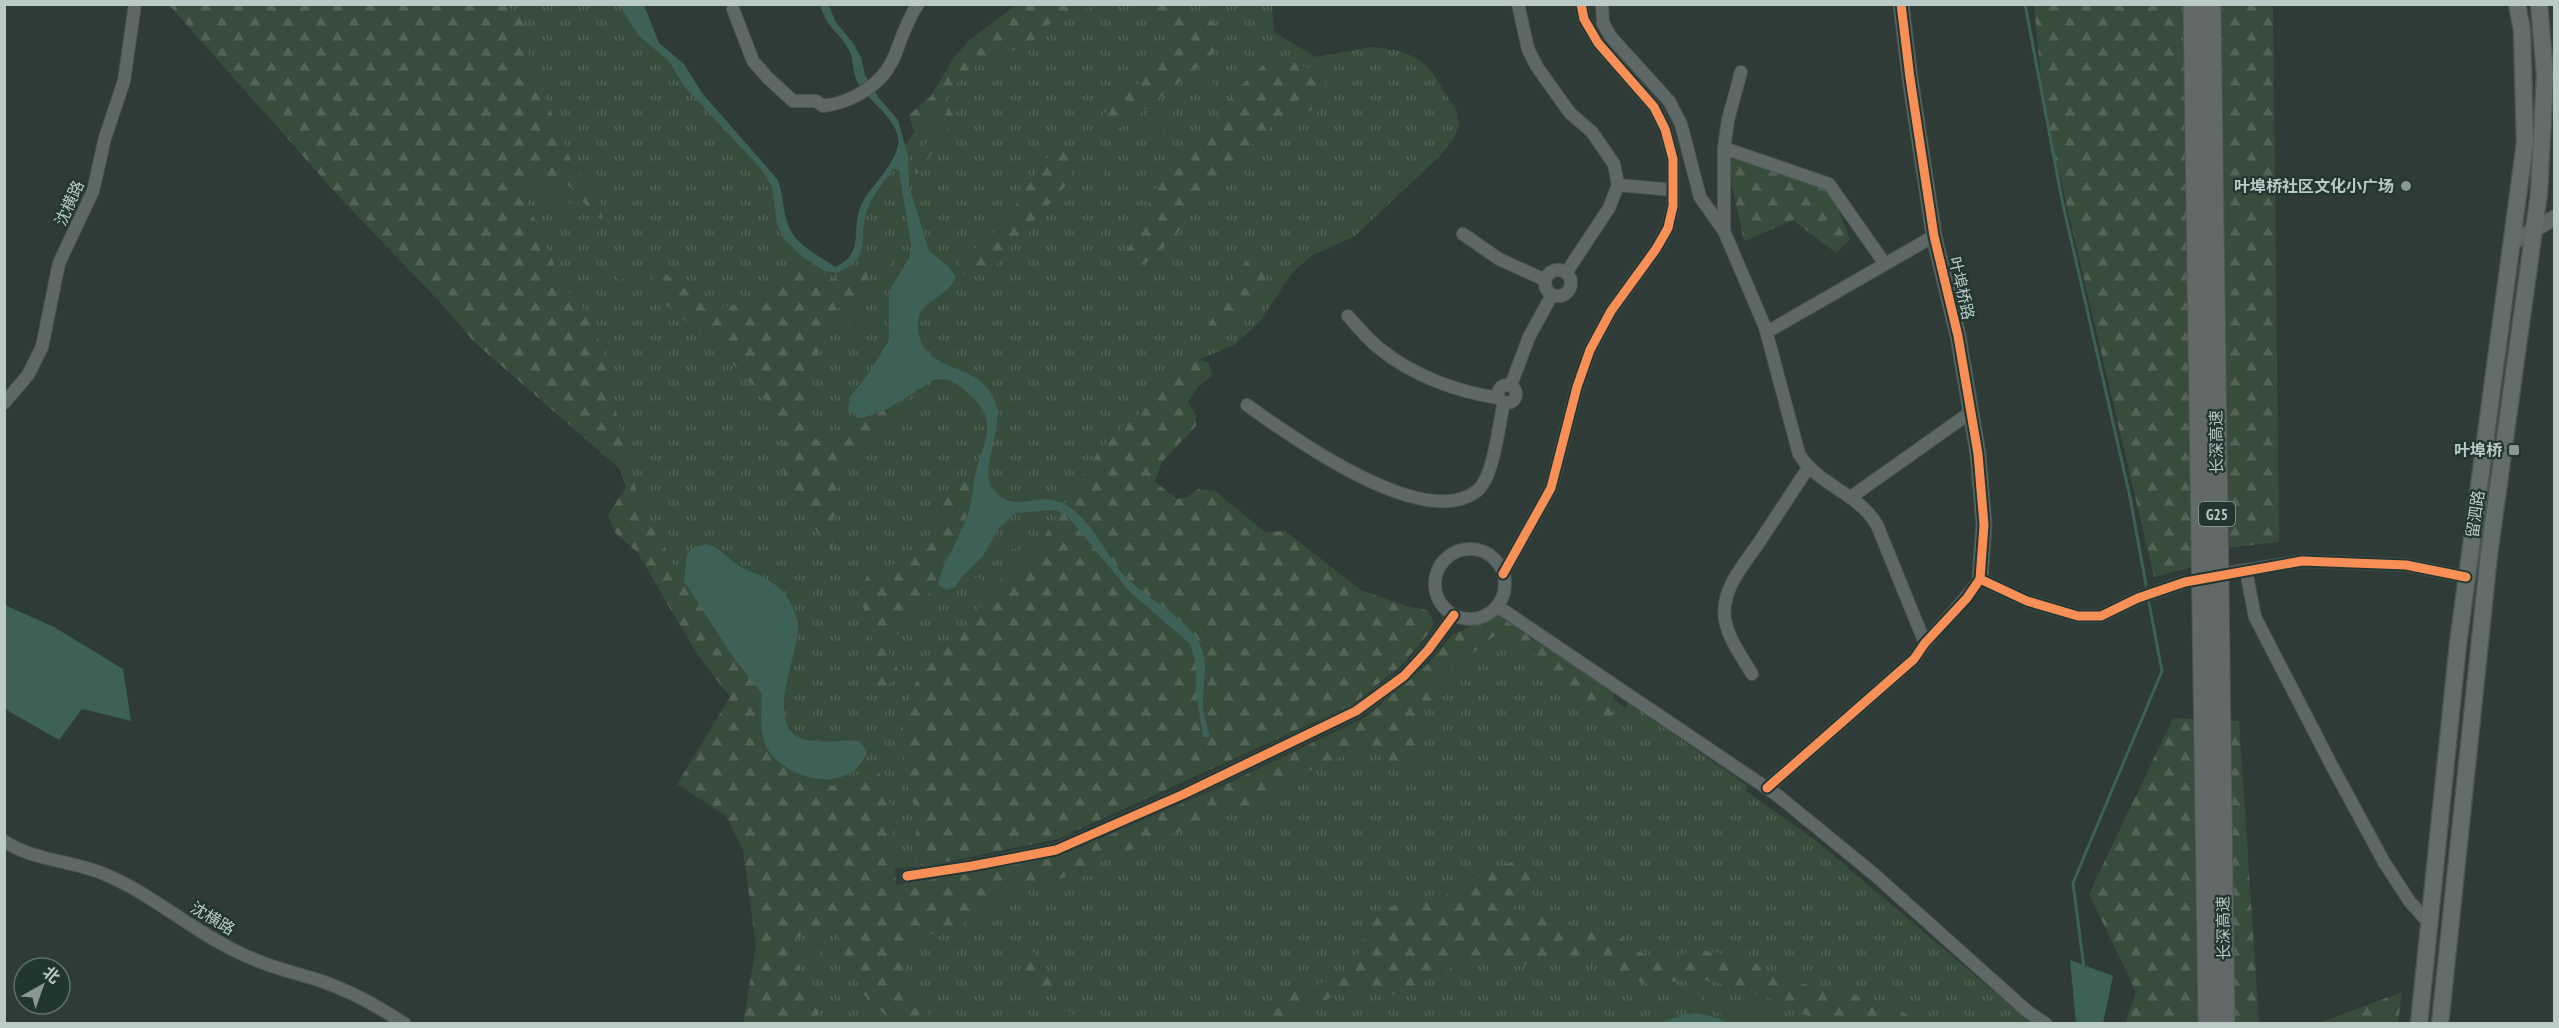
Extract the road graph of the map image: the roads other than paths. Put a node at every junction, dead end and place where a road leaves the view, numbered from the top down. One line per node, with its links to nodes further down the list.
1 (135, 4): 29 (street, 沈横路)
2 (918, 4): 11 (street)
3 (1518, 4): 14 (street)
4 (1581, 4): 15 (street)
5 (1602, 4): 17 (street)
6 (1901, 4): 20 (street, 叶埠桥路)
7 (2194, 4): 50 (highway, 长深高速 / G25)
8 (2210, 4): 51 (highway, 长深高速 / G25)
9 (2517, 4): 21 (main road, 留泗路)
10 (2539, 4): 18 (main road, 留泗路)
11 (733, 9)
12 (1741, 72): 13 (street)
13 (1724, 148): 17 (street); 22 (street)
14 (1618, 184): 15 (street); 23 (street)
15 (1673, 190): 36 (street)
16 (2554, 218): 18 (street)
17 (1724, 231): 27 (street)
18 (2533, 231): 21 (street); 53 (main road, 留泗路)
19 (1463, 234): 24 (street)
20 (1934, 236): 22 (street); 31 (street, 叶埠桥路)
21 (2513, 242): 37 (main road, 留泗路)
22 (1885, 264): 27 (street)
23 (1566, 273): 24 (street); 25 (street)
24 (1545, 280): 25 (street)
25 (1552, 294): 28 (street)
26 (1348, 316): 28 (street)
27 (1767, 332): 32 (street)
28 (1501, 400): 30 (street)
29 (4, 403)
30 (1247, 405)
31 (1971, 412): 33 (street); 38 (street, 叶埠桥路)
32 (1808, 468): 33 (street); 43 (street)
33 (1851, 497): 42 (street)
34 (2246, 571): 35 (street); 37 (street); 47 (street)
35 (2228, 573)
36 (1503, 574): 40 (street); 41 (street)
37 (2466, 577): 47 (main road, 留泗路)
38 (1980, 579): 39 (street); 42 (street)
39 (2185, 582)
40 (1497, 606): 41 (street); 44 (street)
41 (1454, 615): 46 (street)
42 (1925, 643): 44 (street)
43 (1752, 674)
44 (1767, 788): 49 (street)
45 (4, 841): 48 (street, 沈横路)
46 (907, 876)
47 (2430, 924): 52 (main road, 留泗路)
48 (405, 1023)
49 (2046, 1023)
50 (2209, 1023)
51 (2224, 1023)
52 (2419, 1023)
53 (2440, 1023)

